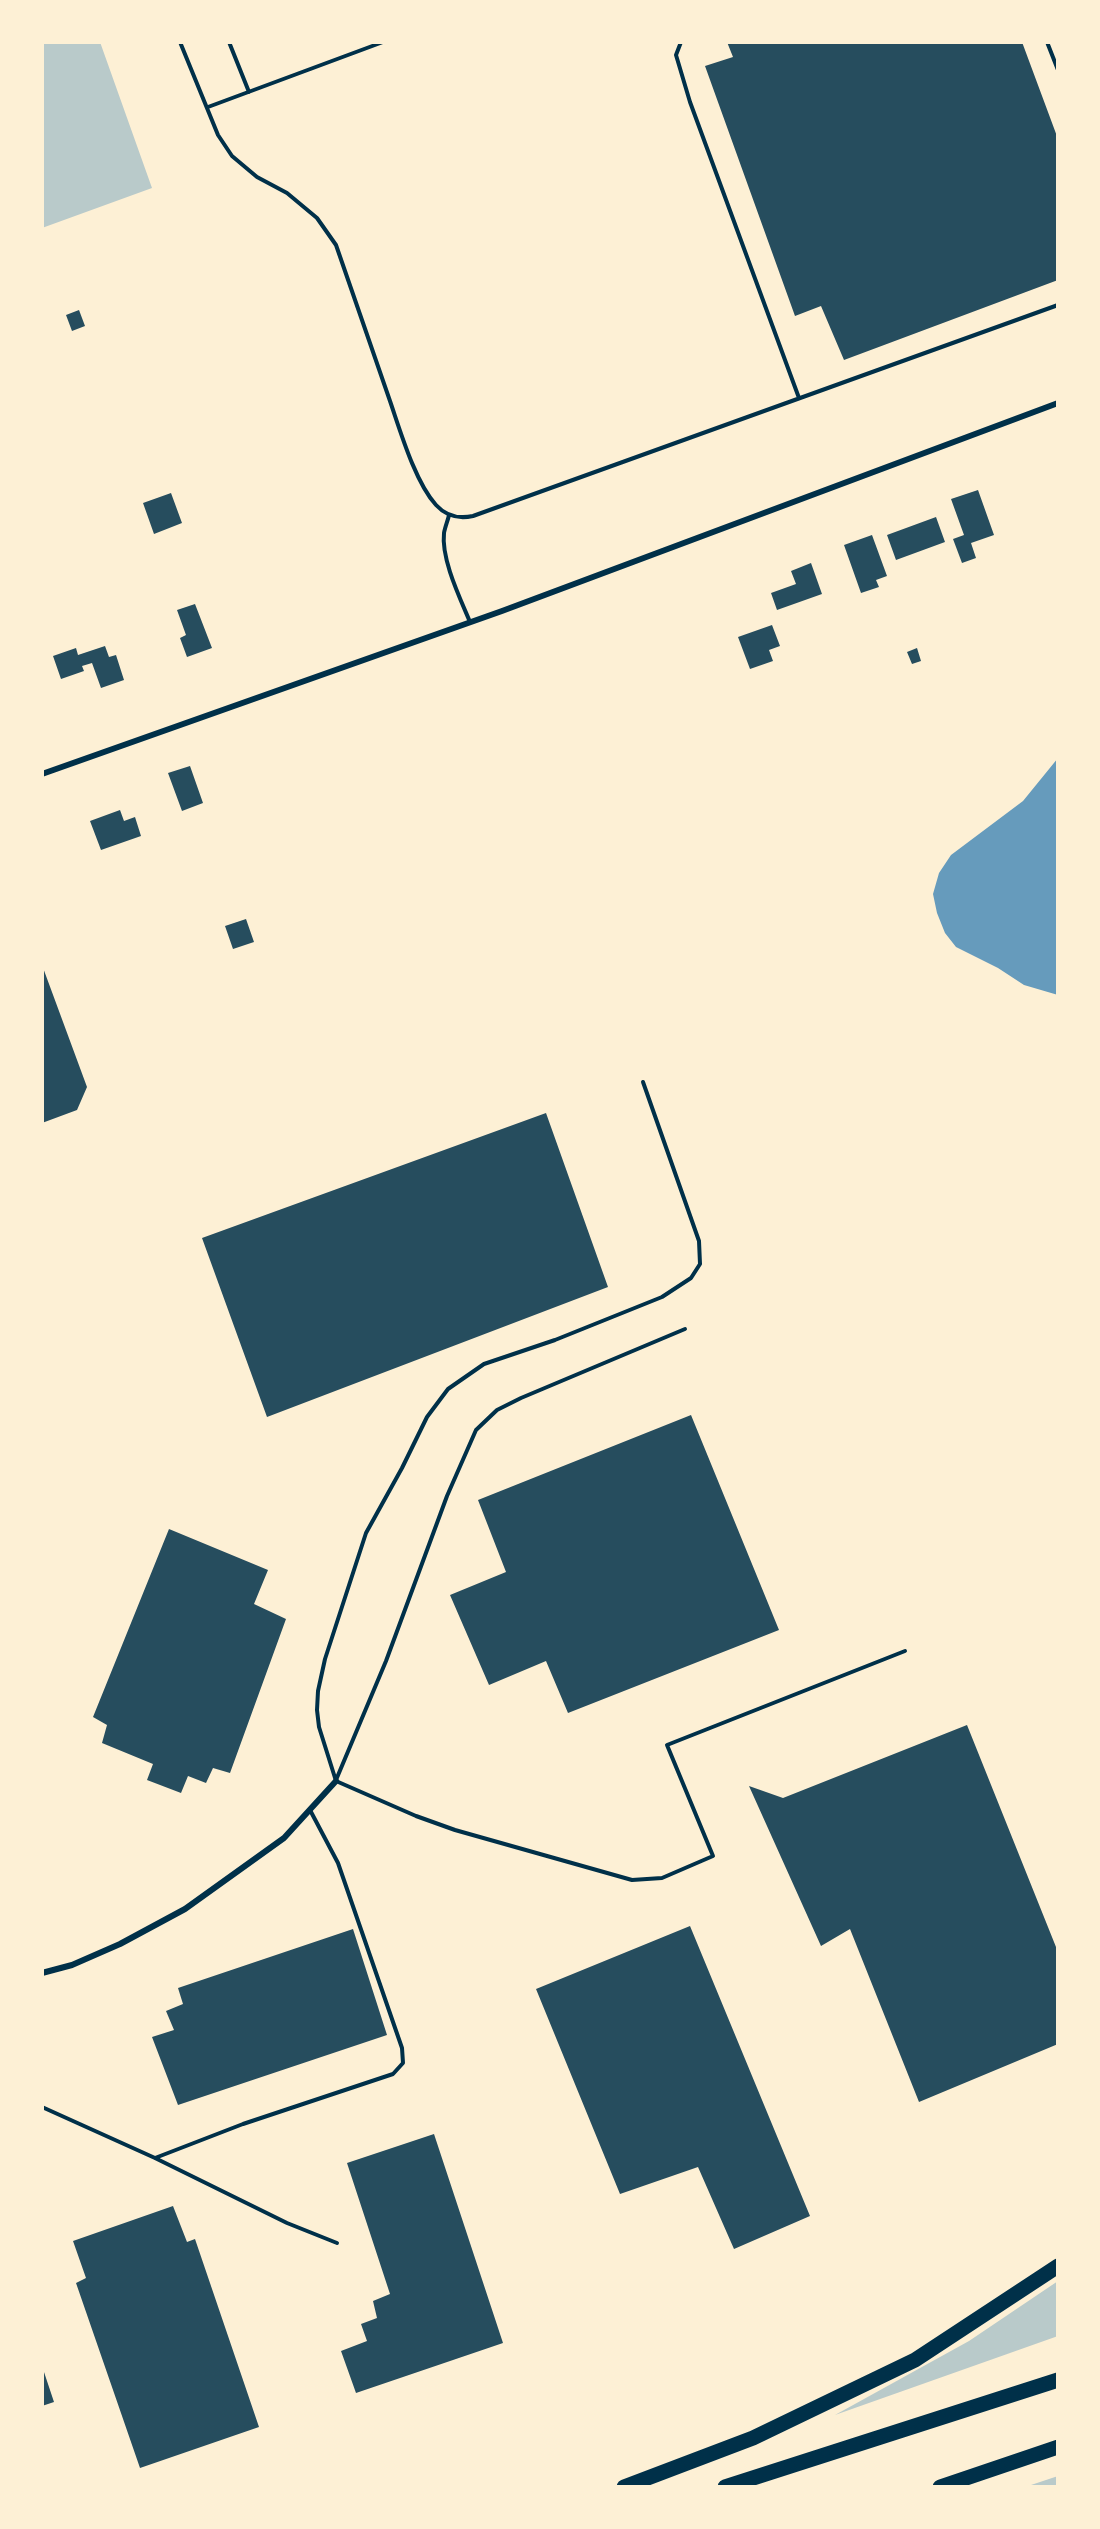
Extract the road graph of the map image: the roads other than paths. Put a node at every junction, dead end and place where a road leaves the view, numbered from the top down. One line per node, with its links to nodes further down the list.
1 (180, 42): 8 (lane)
2 (229, 42): 7 (lane)
3 (383, 42): 7 (lane)
4 (681, 42): 10 (lane)
5 (1047, 42): 6 (lane)
6 (1058, 70)
7 (249, 92): 8 (lane)
8 (208, 107): 12 (lane)
9 (1058, 305): 10 (lane)
10 (799, 398): 12 (lane)
11 (1058, 403): 13 (street)
12 (449, 515): 13 (lane)
13 (470, 622): 14 (street)
14 (42, 774)
15 (642, 1082): 18 (lane)
16 (685, 1329): 18 (lane)
17 (905, 1651): 18 (lane)
18 (336, 1781): 19 (street)
19 (309, 1810): 20 (street); 22 (lane)
20 (42, 1973)
21 (42, 2107): 22 (lane)
22 (155, 2158): 23 (lane)
23 (337, 2243)
24 (1058, 2266): 27 (highway)
25 (1058, 2380): 28 (highway)
26 (1058, 2447): 29 (highway)
27 (624, 2487)
28 (725, 2487)
29 (940, 2487)

